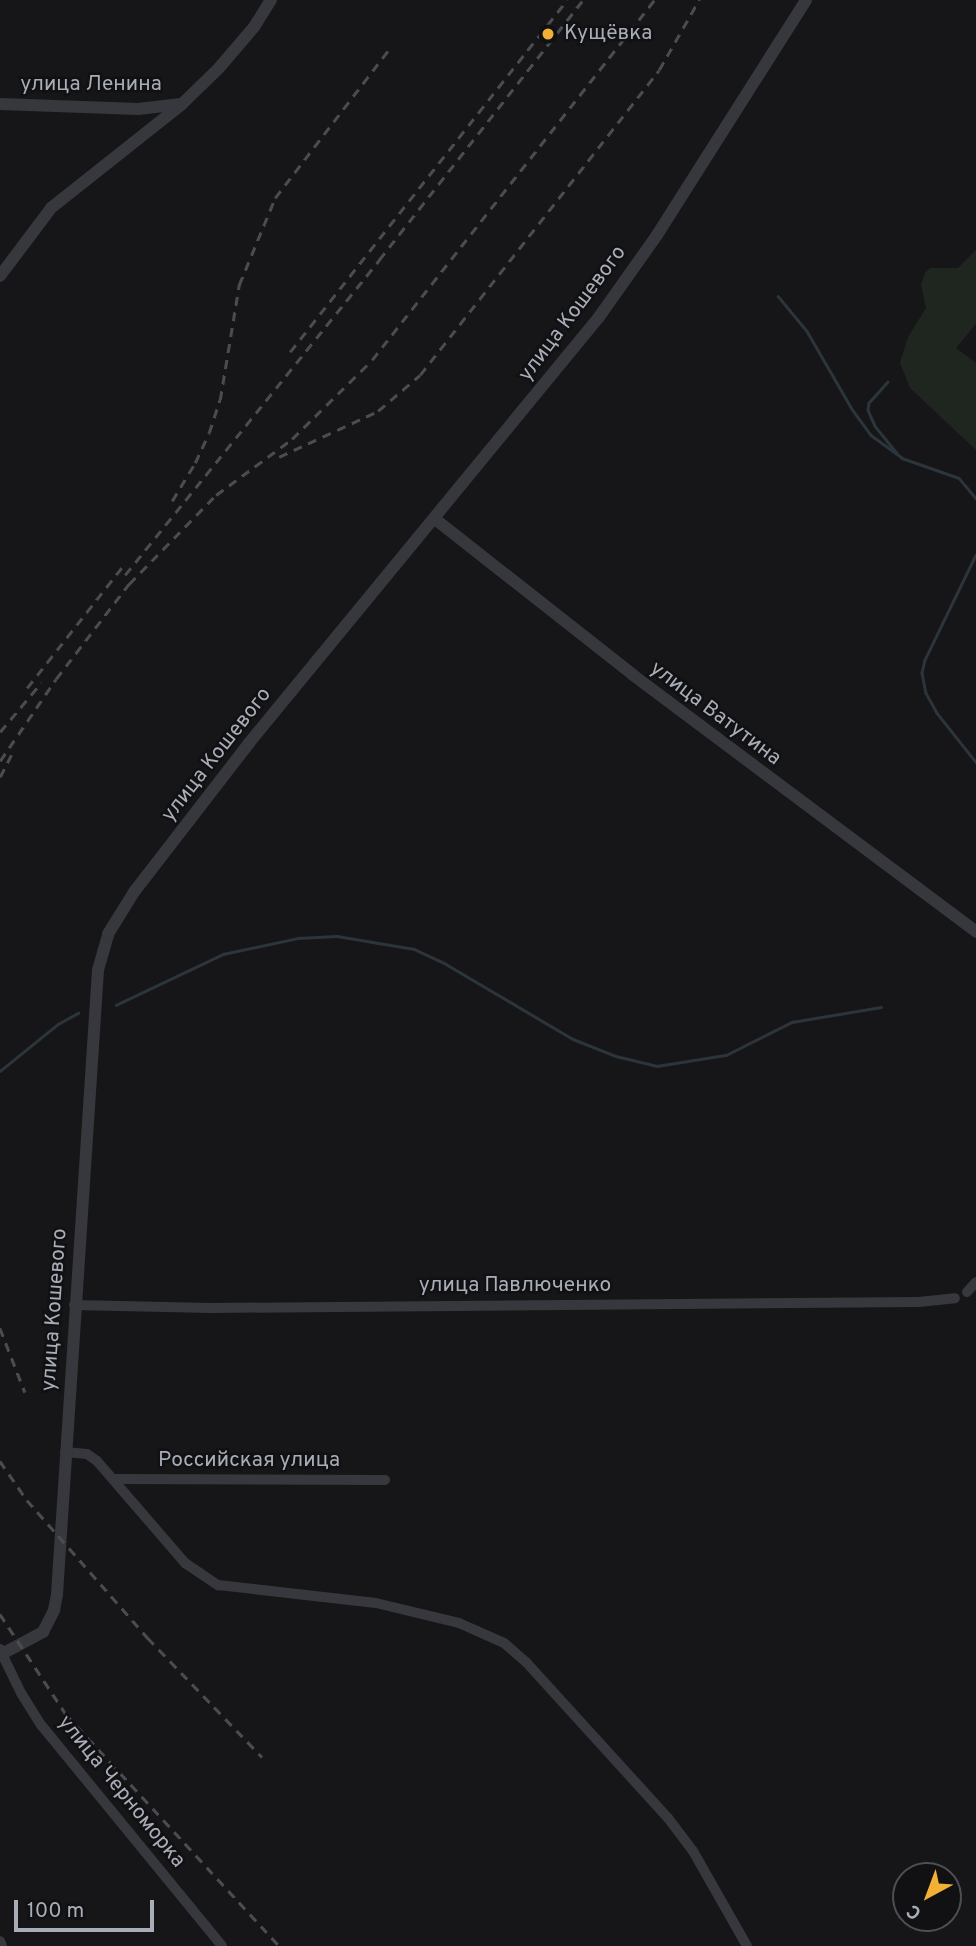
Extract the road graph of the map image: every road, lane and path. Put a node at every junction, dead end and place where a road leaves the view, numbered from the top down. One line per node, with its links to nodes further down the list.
1 (271, 0): 4 (street)
2 (806, 0): 6 (street, улица Кошевого)
3 (0, 104): 4 (street, улица Ленина)
4 (182, 104): 5 (street)
5 (0, 276)
6 (435, 519): 7 (street, улица Ватутина); 11 (street, улица Кошевого)
7 (976, 932)
8 (976, 1282): 9 (street)
9 (967, 1292)
10 (955, 1298): 11 (street, улица Павлюченко)
11 (74, 1305): 12 (street, улица Кошевого)
12 (65, 1452): 13 (street); 15 (street, улица Кошевого)
13 (114, 1479): 14 (street, Российская улица); 19 (street)
14 (385, 1480)
15 (1, 1653): 18 (street, улица Черноморка)
16 (0, 1941): 17 (street)
17 (2, 1946)
18 (222, 1946)
19 (747, 1946)

